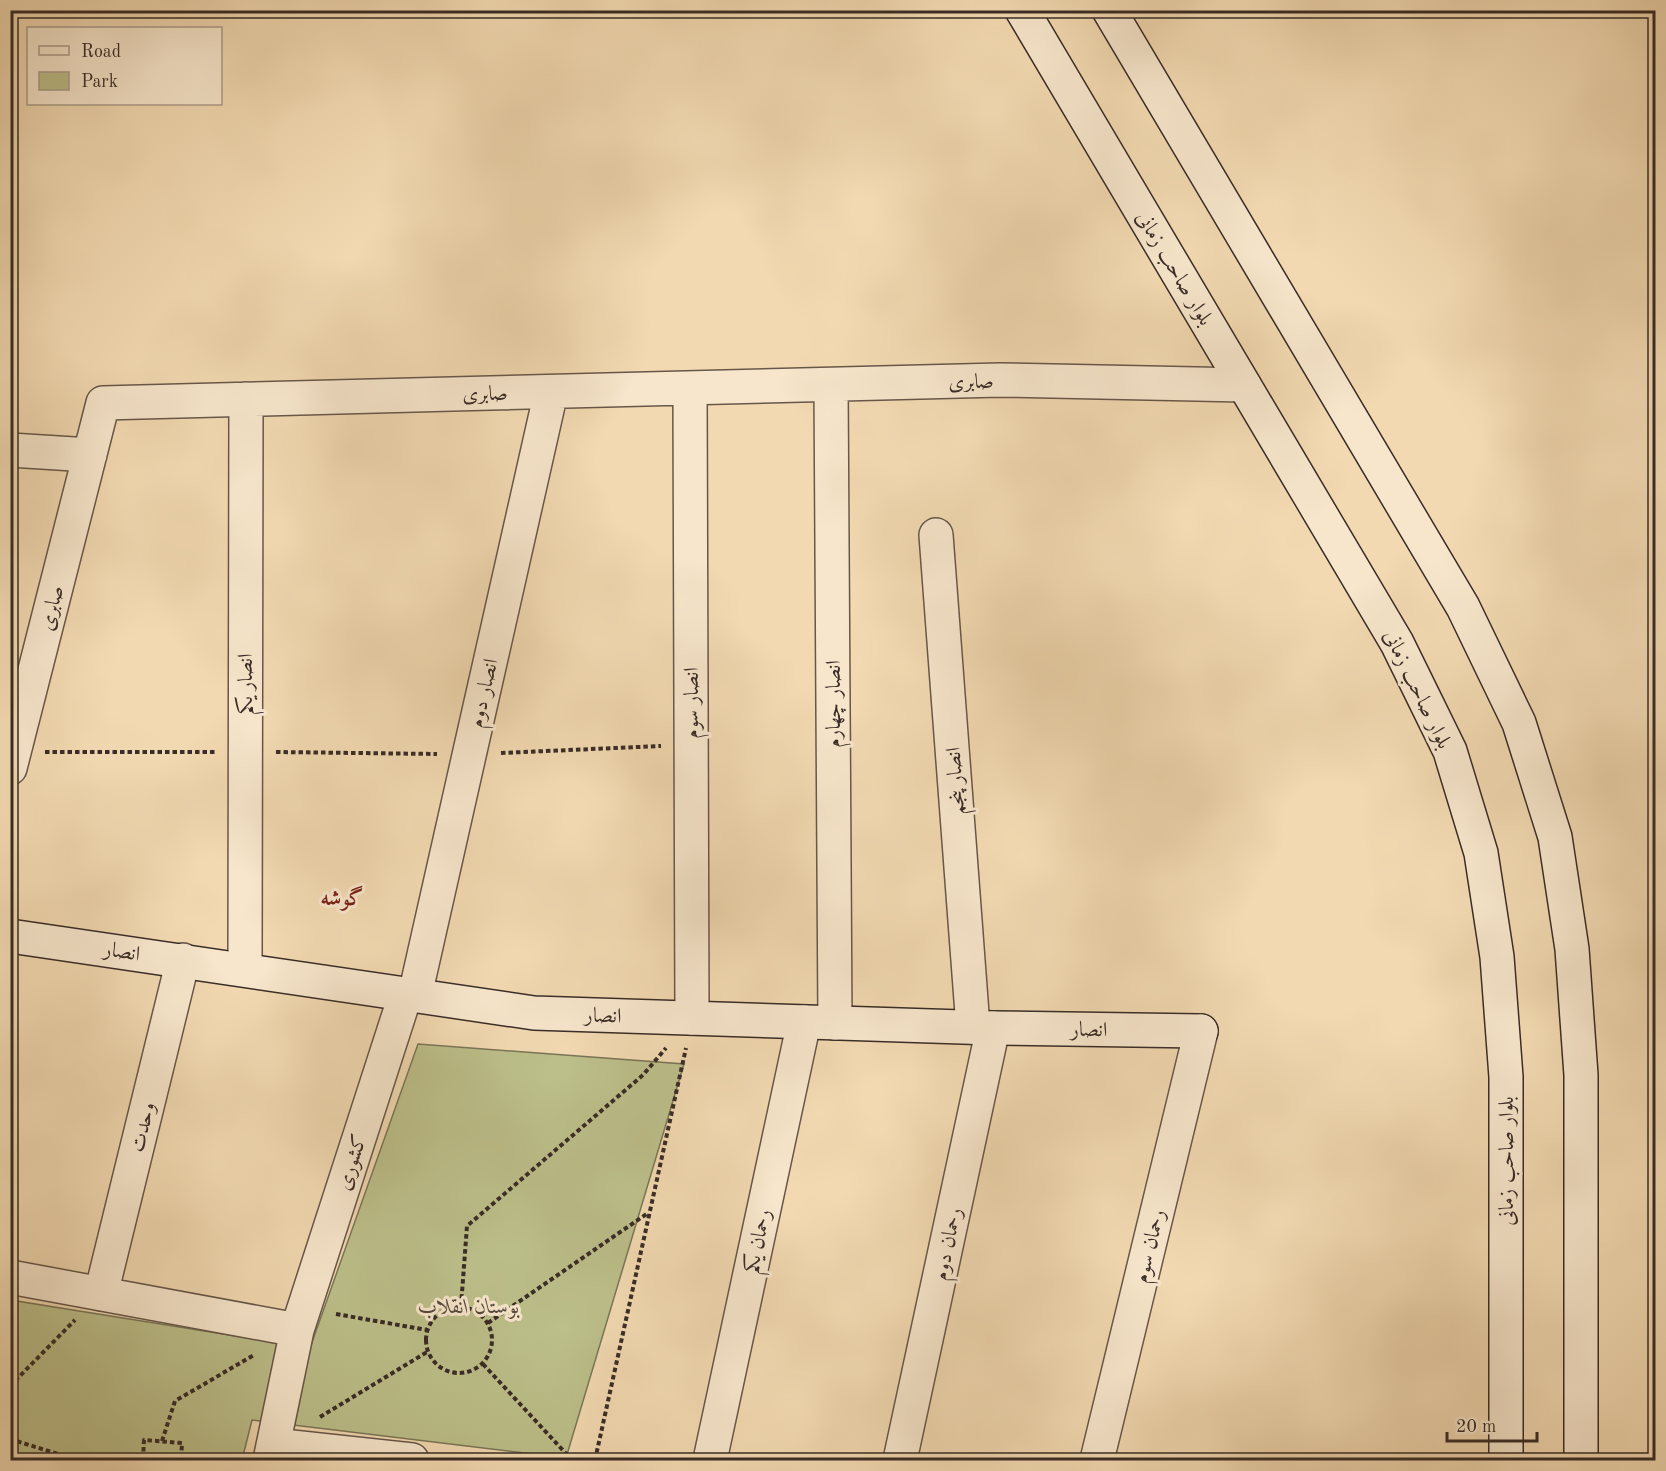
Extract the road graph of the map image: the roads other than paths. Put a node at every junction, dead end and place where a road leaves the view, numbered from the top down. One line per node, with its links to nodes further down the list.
1 (1022, 10): 4 (street, بلوار صاحب زمانی)
2 (1109, 10): 30 (street)
3 (831, 384): 4 (street, صابری); 5 (street, صابری); 18 (street, انصار چهارم)
4 (1244, 385): 29 (street, بلوار صاحب زمانی)
5 (690, 388): 6 (street, صابری); 17 (street, انصار سوم)
6 (550, 392): 7 (street, صابری); 16 (street, انصار دوم)
7 (246, 399): 9 (street, صابری); 15 (street, انصار یکم)
8 (10, 450): 9 (street)
9 (90, 455): 11 (street, صابری)
10 (936, 535): 19 (street, انصار پنجم)
11 (22, 673): 12 (street, صابری)
12 (12, 760)
13 (10, 936): 14 (street, انصار)
14 (183, 960): 15 (street, انصار); 22 (street, وحدت)
15 (245, 969): 16 (street, انصار)
16 (410, 994): 17 (street, انصار); 23 (street, کشوری)
17 (692, 1018): 18 (street, انصار)
18 (820, 1022): 19 (street, انصار); 26 (street, رحمان یکم)
19 (983, 1027): 20 (street, انصار); 27 (street, رحمان دوم)
20 (1201, 1031): 28 (street, رحمان سوم)
21 (10, 1277): 22 (street)
22 (101, 1294): 23 (street)
23 (300, 1319): 24 (street, کشوری)
24 (271, 1453): 25 (street)
25 (412, 1461)
26 (710, 1461)
27 (900, 1461)
28 (1097, 1461)
29 (1506, 1461)
30 (1581, 1461)

